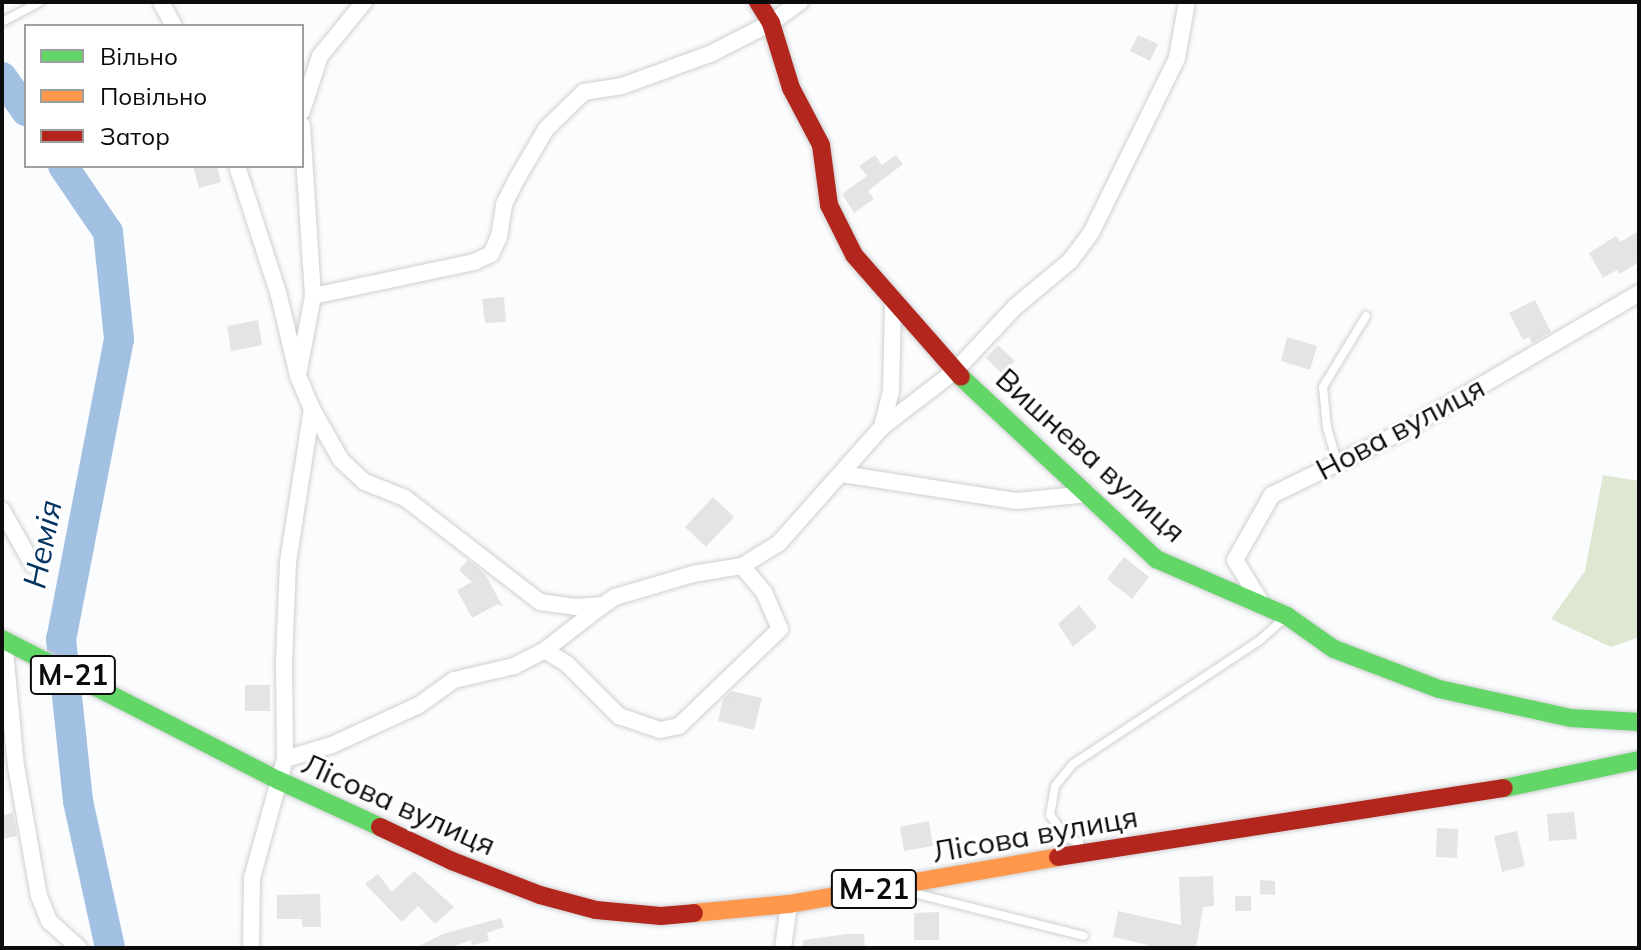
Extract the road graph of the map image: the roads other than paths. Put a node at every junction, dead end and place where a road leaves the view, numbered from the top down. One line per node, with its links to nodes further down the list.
1 (40, 2): 7 (lane)
2 (161, 2): 9 (street)
3 (364, 2): 10 (street)
4 (758, 2): 8 (main road, Вишнева вулиця)
5 (800, 2): 8 (street)
6 (1187, 2): 17 (street)
7 (2, 22)
8 (771, 23): 14 (street); 15 (main road, Вишнева вулиця)
9 (173, 24)
10 (304, 105)
11 (304, 156): 14 (street)
12 (238, 168): 18 (street)
13 (1639, 293): 21 (street, Нова вулиця)
14 (313, 296): 18 (street)
15 (893, 301): 17 (main road, Вишнева вулиця); 20 (street)
16 (1366, 316): 21 (lane)
17 (955, 371): 20 (street); 23 (main road, Вишнева вулиця)
18 (298, 376): 19 (street)
19 (312, 409): 27 (street); 33 (street)
20 (882, 427): 22 (street)
21 (1337, 462): 28 (street, Нова вулиця)
22 (842, 474): 23 (street); 26 (street)
23 (1089, 494): 28 (main road, Вишнева вулиця)
24 (2, 510): 25 (street)
25 (33, 565)
26 (742, 566): 27 (street); 31 (street)
27 (603, 605): 31 (street)
28 (1264, 607): 29 (main road, Вишнева вулиця)
29 (1287, 616): 32 (main road, Вишнева вулиця); 36 (lane)
30 (3, 639): 35 (main road, Лісова вулиця / М-21); 40 (street)
31 (545, 650): 33 (street)
32 (1639, 722)
33 (285, 759): 35 (street)
34 (1639, 760): 36 (main road, Лісова вулиця / М-21)
35 (278, 780): 38 (main road, Лісова вулиця / М-21); 41 (street)
36 (1095, 851): 37 (main road, Лісова вулиця / М-21)
37 (892, 886): 38 (main road, Лісова вулиця / М-21); 39 (lane)
38 (789, 904): 42 (street)
39 (1084, 936)
40 (79, 948)
41 (251, 948)
42 (783, 948)

